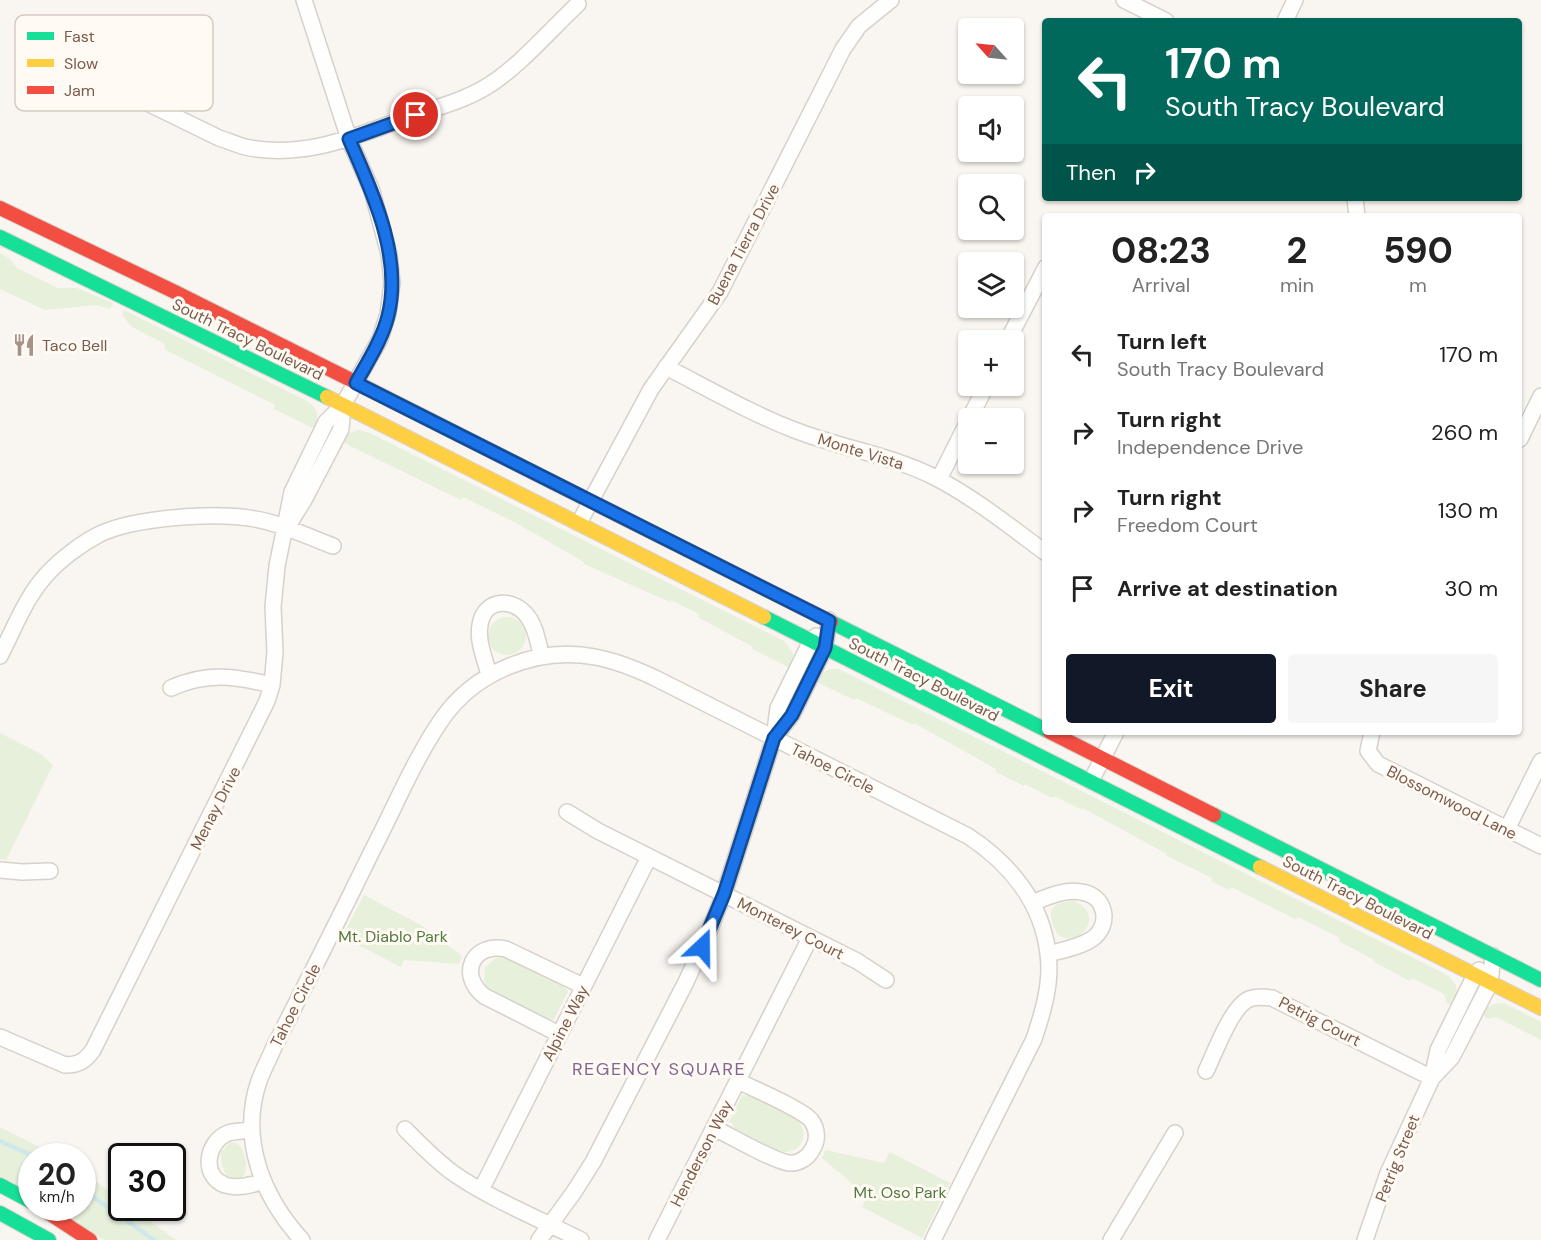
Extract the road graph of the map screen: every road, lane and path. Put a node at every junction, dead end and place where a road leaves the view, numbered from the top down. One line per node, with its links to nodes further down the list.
1 (304, 0): 9 (street, Menay Drive)
2 (891, 0): 14 (street, Buena Tierra Drive)
3 (1124, 0): 6 (street)
4 (1295, 0): 7 (street)
5 (578, 4): 9 (street)
6 (1160, 18)
7 (1286, 18)
8 (164, 111): 9 (street)
9 (349, 139): 15 (street, Menay Drive)
10 (0, 208): 15 (main road, South Tracy Boulevard)
11 (0, 237): 18 (main road, South Tracy Boulevard)
12 (1042, 275): 13 (street)
13 (1013, 330)
14 (666, 368): 20 (street, Monte Vista); 21 (street, Buena Tierra Drive)
15 (356, 383): 18 (street, Menay Drive); 21 (main road, South Tracy Boulevard)
16 (981, 396): 20 (street)
17 (1541, 396): 19 (street)
18 (343, 405): 22 (main road, South Tracy Boulevard); 23 (street, Menay Drive)
19 (1522, 435)
20 (939, 479): 25 (street, Monte Vista)
21 (590, 501): 22 (street, Buena Tierra Drive); 26 (main road, South Tracy Boulevard)
22 (579, 523): 27 (main road, South Tracy Boulevard)
23 (285, 529): 24 (street); 28 (street); 31 (street, Menay Drive)
24 (333, 546)
25 (1042, 550)
26 (829, 621): 27 (street); 33 (main road, South Tracy Boulevard)
27 (818, 644): 37 (street); 40 (main road, South Tracy Boulevard)
28 (0, 656)
29 (542, 656): 30 (street, Tahoe Circle); 30 (street); 37 (street, Tahoe Circle)
30 (489, 675): 65 (street, Tahoe Circle)
31 (272, 685): 32 (street); 59 (street, Menay Drive)
32 (171, 688)
33 (1042, 728)
34 (1056, 735): 38 (main road, South Tracy Boulevard)
35 (1114, 735): 38 (street)
36 (1371, 735): 42 (street, Blossomwood Lane)
37 (774, 738): 47 (street); 48 (street, Tahoe Circle)
38 (1102, 759): 40 (street); 51 (main road, South Tracy Boulevard)
39 (1541, 761): 42 (street)
40 (1091, 781): 52 (main road, South Tracy Boulevard)
41 (567, 812): 44 (street, Monterey Court)
42 (1507, 829): 43 (street, Blossomwood Lane)
43 (1541, 846)
44 (648, 856): 47 (street, Monterey Court); 56 (street, Alpine Way)
45 (0, 870): 46 (street)
46 (50, 871)
47 (724, 894): 49 (street, Monterey Court); 73 (street)
48 (1032, 903): 50 (street, Tahoe Circle); 50 (street)
49 (810, 938): 53 (street, Monterey Court); 62 (street, Henderson Way)
50 (1048, 954): 80 (street, Tahoe Circle)
51 (1493, 956): 52 (street, Petrig Street); 54 (main road, South Tracy Boulevard); 55 (street, Petrig Street)
52 (1475, 975): 55 (main road, South Tracy Boulevard); 61 (street, Petrig Street)
53 (886, 980)
54 (1541, 980)
55 (1490, 983): 57 (main road, South Tracy Boulevard); 61 (street, Petrig Street)
56 (583, 986): 58 (street, Alpine Way); 58 (street)
57 (1541, 1008)
58 (559, 1034): 69 (street, Alpine Way)
59 (0, 1037)
60 (1206, 1071): 61 (street, Petrig Court)
61 (1432, 1078): 82 (street, Petrig Street)
62 (738, 1081): 63 (street, Henderson Way); 63 (street)
63 (714, 1128): 79 (street, Henderson Way)
64 (405, 1129): 69 (street)
65 (252, 1130): 67 (street, Tahoe Circle); 67 (street)
66 (1175, 1133): 81 (street)
67 (262, 1182): 76 (street, Tahoe Circle)
68 (0, 1185): 70 (main road)
69 (481, 1190): 73 (street)
70 (18, 1195)
71 (0, 1213): 74 (main road)
72 (61, 1221): 75 (main road)
73 (551, 1225): 77 (street); 78 (street)
74 (49, 1240)
75 (90, 1240)
76 (302, 1240)
77 (539, 1240)
78 (581, 1240)
79 (657, 1240)
80 (933, 1240)
81 (1111, 1240)
82 (1365, 1240)

